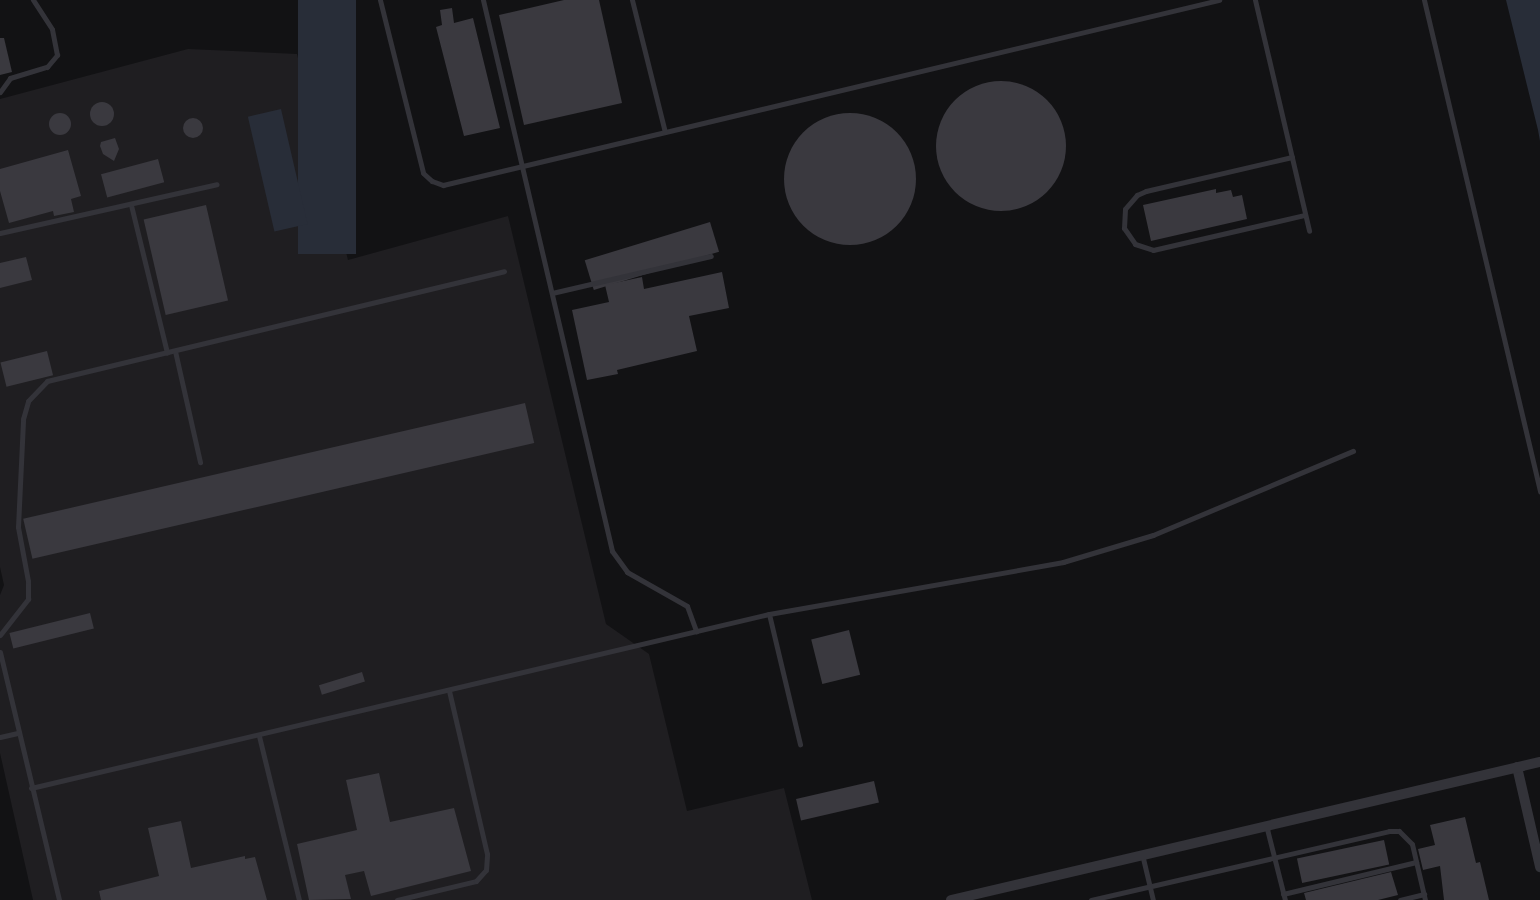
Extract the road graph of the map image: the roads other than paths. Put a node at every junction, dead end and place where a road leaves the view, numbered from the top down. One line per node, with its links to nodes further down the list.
1 (33, 0): 8 (lane)
2 (380, 0): 11 (lane)
3 (483, 0): 11 (lane)
4 (632, 0): 9 (lane)
5 (1219, 0): 9 (lane)
6 (1255, 0): 10 (lane)
7 (1424, 0): 24 (lane)
8 (0, 92)
9 (664, 132): 11 (lane)
10 (1292, 157): 14 (lane); 14 (lane)
11 (523, 166): 19 (lane)
12 (217, 184): 13 (lane)
13 (131, 205): 16 (lane); 21 (lane)
14 (1305, 215): 15 (lane)
15 (1309, 231)
16 (0, 233)
17 (711, 256): 19 (lane)
18 (504, 271): 20 (lane)
19 (552, 293): 26 (lane)
20 (175, 351): 21 (lane); 23 (lane)
21 (166, 353): 27 (lane)
22 (1353, 451): 25 (lane)
23 (200, 462)
24 (1540, 490)
25 (769, 614): 26 (lane); 33 (lane)
26 (696, 631): 29 (lane)
27 (0, 635)
28 (0, 652): 30 (lane)
29 (449, 691): 31 (lane); 47 (lane)
30 (18, 733): 32 (lane); 36 (lane)
31 (259, 736): 36 (lane); 46 (lane)
32 (0, 737)
33 (800, 744)
34 (1540, 762): 35 (street)
35 (1517, 767): 37 (street); 41 (street)
36 (31, 788): 45 (lane)
37 (1266, 825): 38 (street); 39 (lane)
38 (1142, 854): 42 (lane); 48 (street)
39 (1274, 858): 40 (lane); 42 (lane); 43 (lane)
40 (1416, 862): 43 (lane); 44 (lane)
41 (1540, 867)
42 (1150, 887): 49 (lane); 50 (lane)
43 (1283, 894): 51 (lane)
44 (1424, 897): 52 (lane)
45 (59, 900)
46 (299, 900)
47 (397, 900)
48 (952, 900)
49 (1091, 900)
50 (1153, 900)
51 (1285, 900)
52 (1400, 900)

